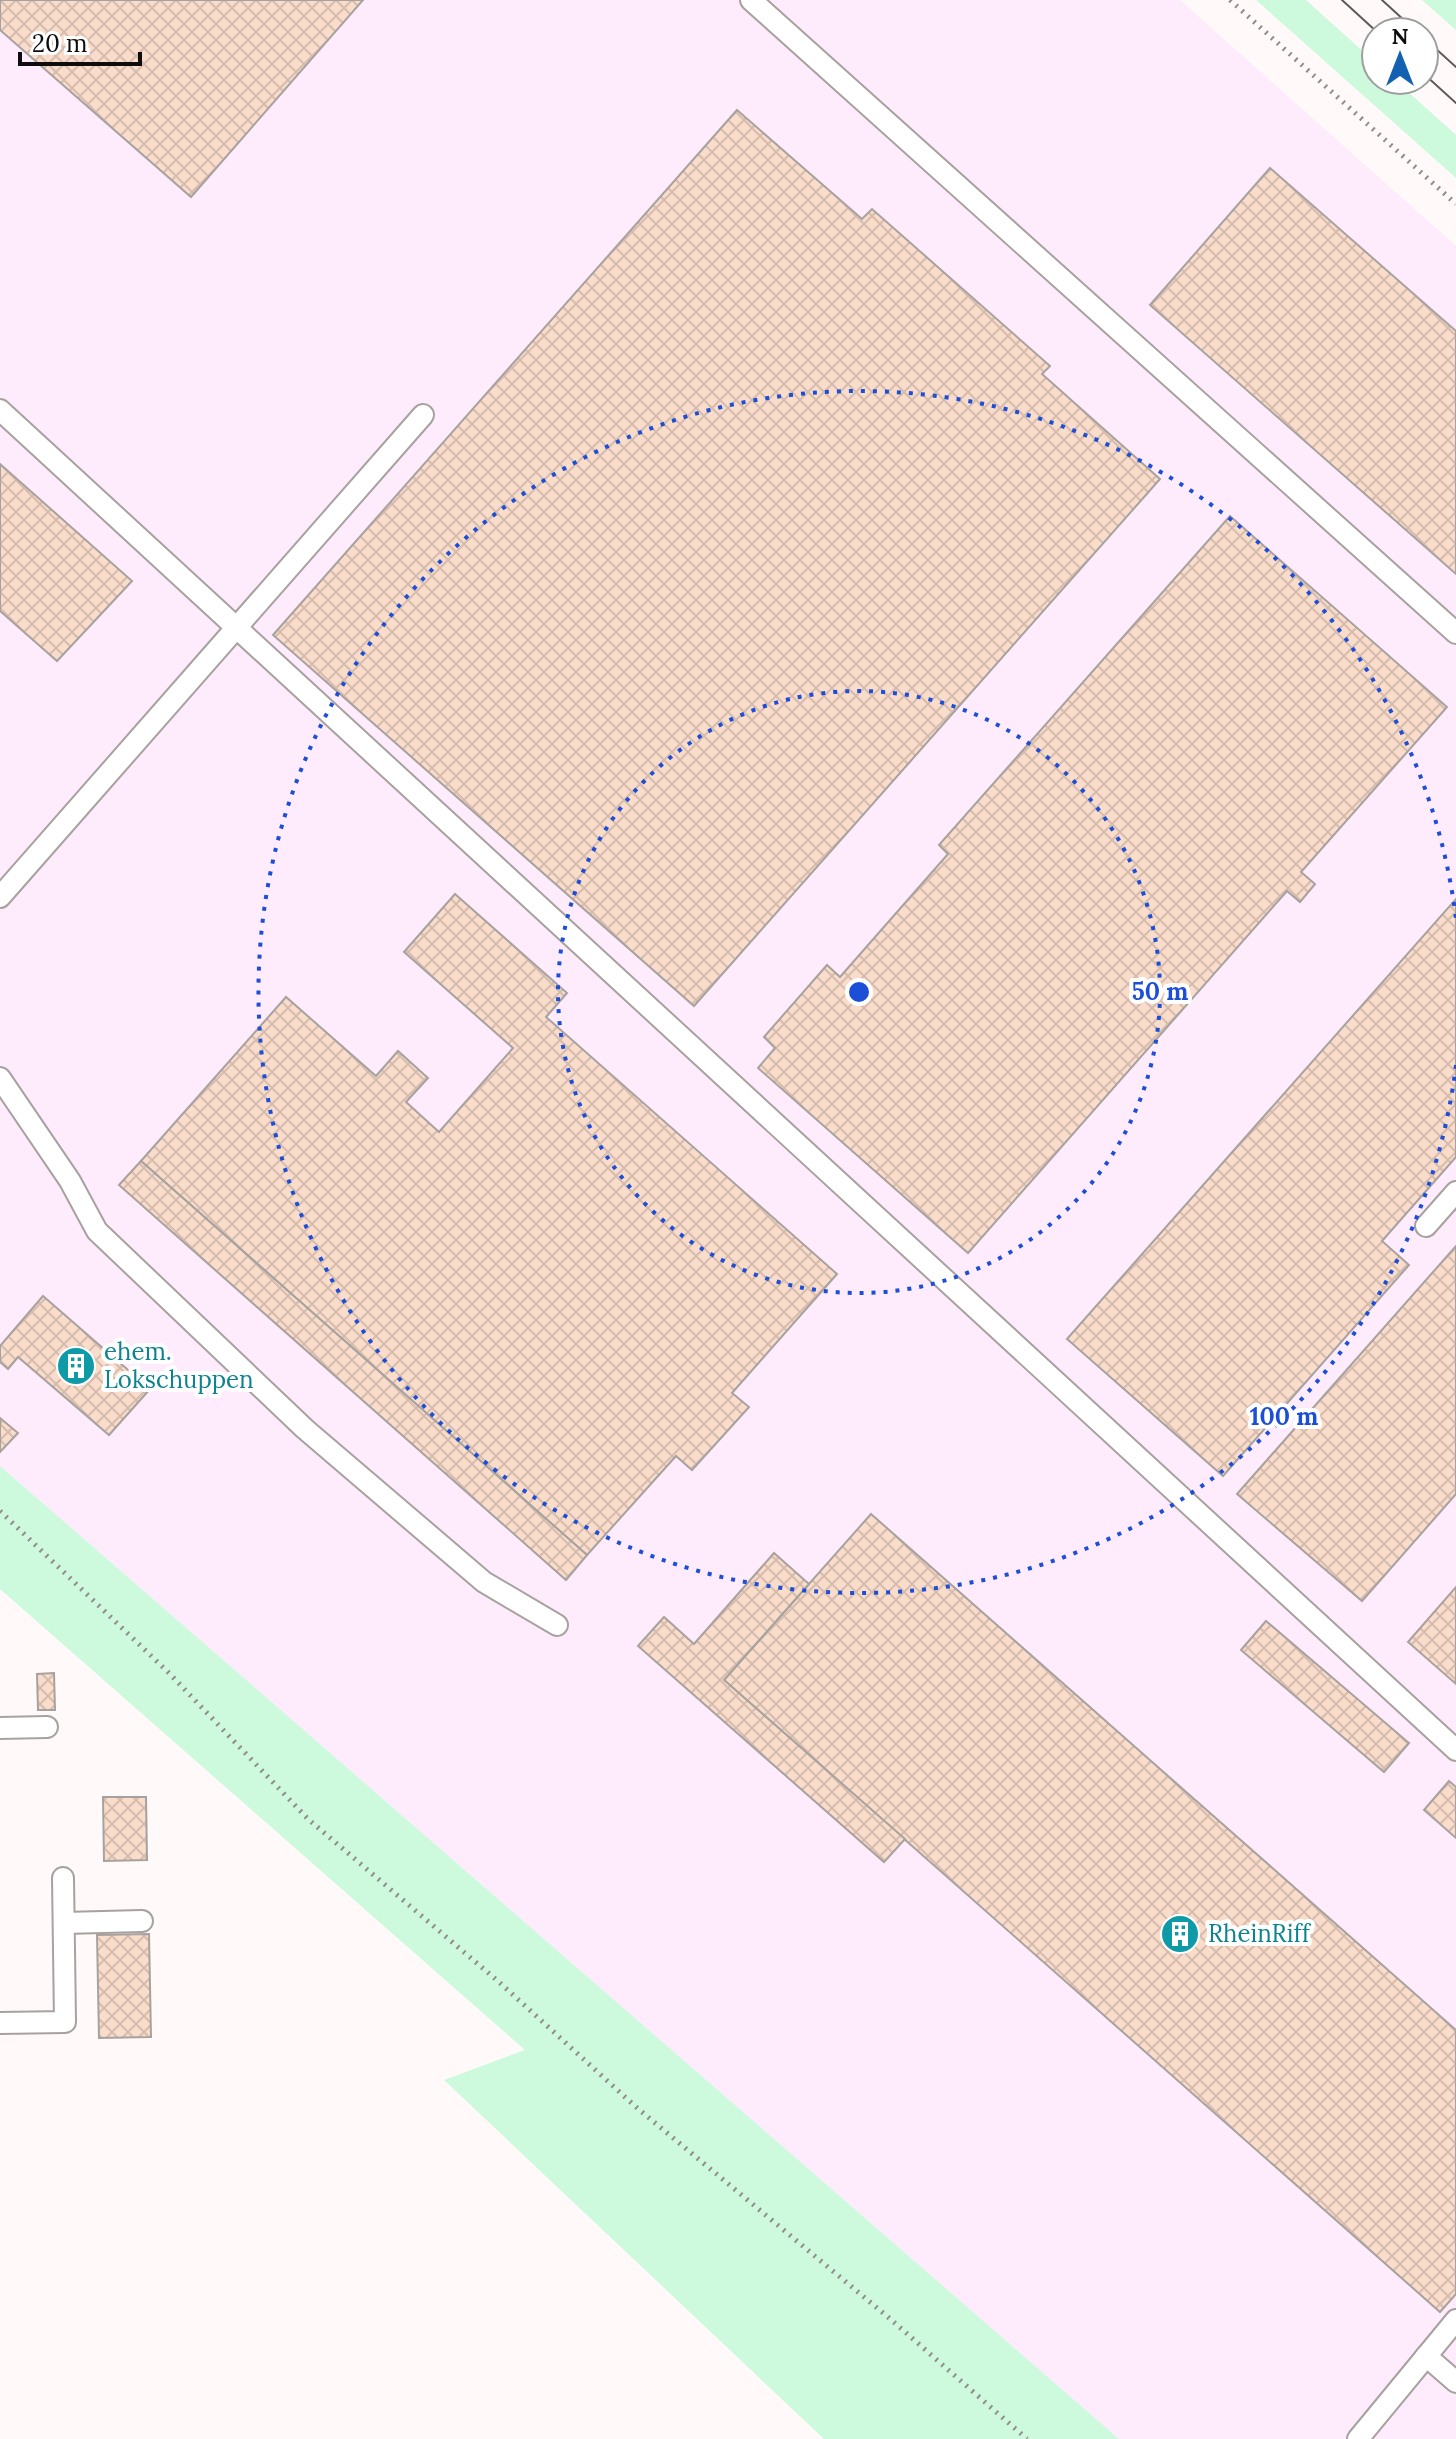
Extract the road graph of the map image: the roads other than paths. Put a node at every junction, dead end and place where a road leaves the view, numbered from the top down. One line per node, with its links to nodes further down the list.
1 (751, 0): 5 (lane)
2 (0, 410): 4 (lane)
3 (423, 415): 4 (lane)
4 (235, 629): 6 (lane); 13 (lane)
5 (1456, 633)
6 (0, 897)
7 (0, 1078): 10 (lane)
8 (1456, 1192): 9 (lane)
9 (1426, 1226)
10 (557, 1625)
11 (47, 1727): 12 (lane)
12 (0, 1728)
13 (1456, 1750)
14 (63, 1878): 16 (lane)
15 (142, 1921): 16 (lane)
16 (64, 1923): 17 (lane)
17 (0, 2023)
18 (1456, 2320): 19 (lane)
19 (1426, 2356): 20 (lane); 21 (lane)
20 (1456, 2382)
21 (1358, 2439)

